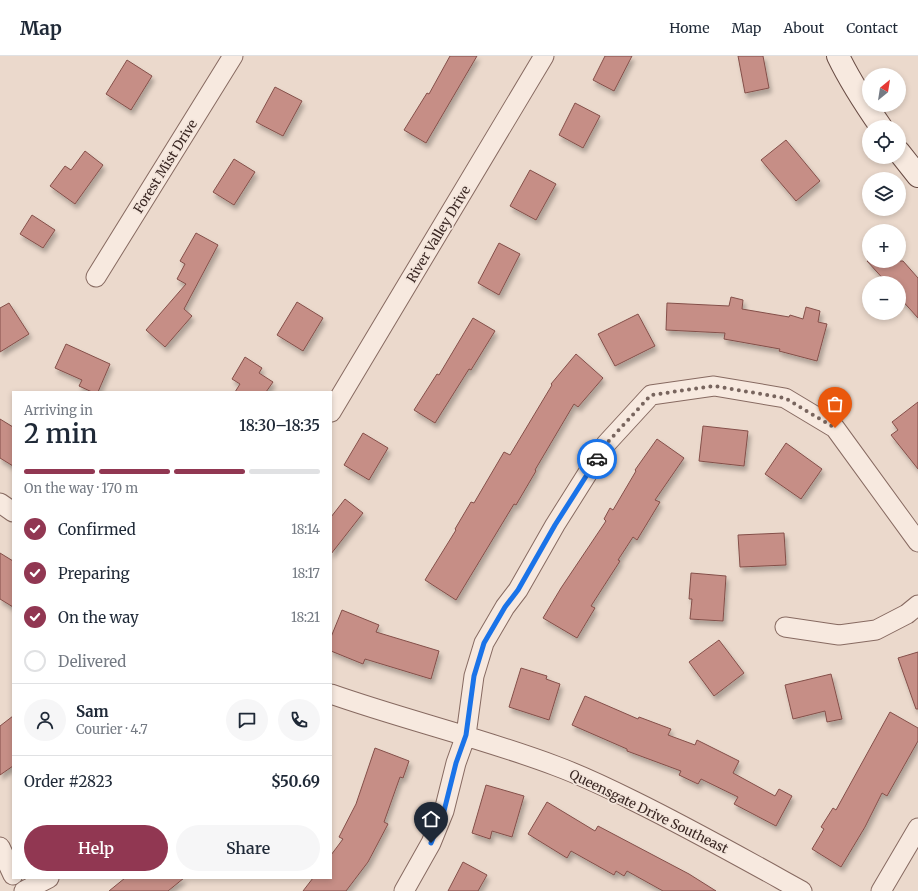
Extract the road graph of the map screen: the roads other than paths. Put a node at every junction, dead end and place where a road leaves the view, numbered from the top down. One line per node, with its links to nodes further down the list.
1 (233, 56): 7 (street, Forest Mist Drive)
2 (544, 56): 8 (street, River Valley Drive)
3 (838, 56): 4 (street)
4 (876, 120)
5 (906, 161): 6 (street)
6 (918, 176)
7 (96, 277)
8 (332, 410)
9 (0, 503): 10 (street)
10 (12, 511)
11 (918, 542): 15 (street)
12 (918, 606): 13 (street)
13 (785, 626)
14 (332, 694): 15 (street, Queensgate Drive Southeast)
15 (466, 735): 23 (street); 24 (street, Queensgate Drive Southeast)
16 (918, 828): 25 (street)
17 (0, 847): 18 (street)
18 (12, 873)
19 (14, 879): 21 (street)
20 (47, 879): 22 (street)
21 (19, 891)
22 (24, 891)
23 (404, 891)
24 (802, 891)
25 (881, 891)

